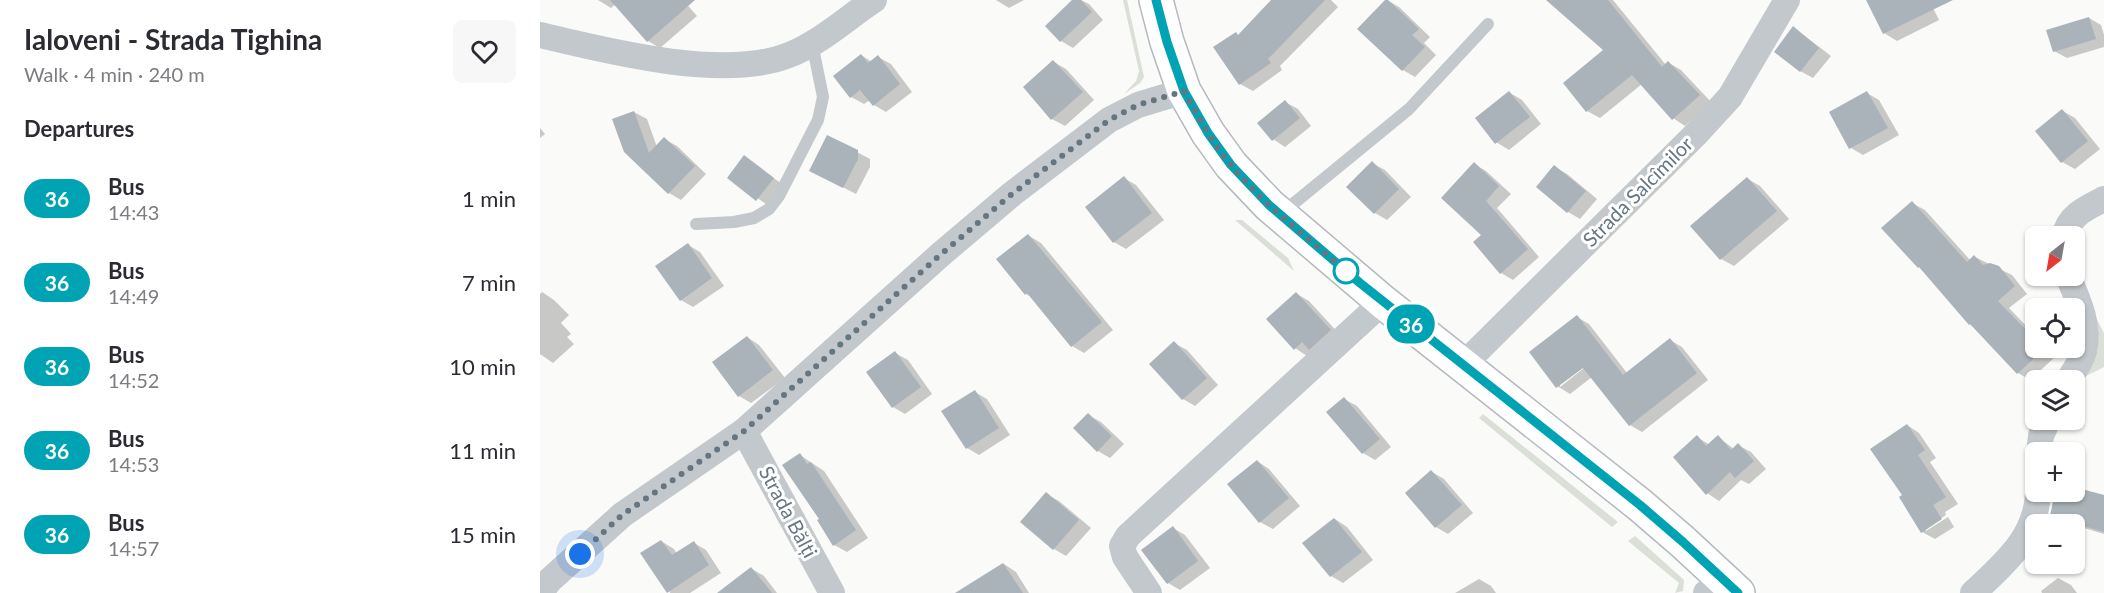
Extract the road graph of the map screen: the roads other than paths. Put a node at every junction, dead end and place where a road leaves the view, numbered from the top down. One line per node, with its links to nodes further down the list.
1 (874, 0): 6 (street)
2 (1156, 0): 7 (main road)
3 (1787, 0): 14 (street, Strada Salcîmilor)
4 (1488, 24): 9 (lane)
5 (540, 35): 6 (street)
6 (812, 43): 10 (lane)
7 (1184, 91): 9 (main road); 16 (street)
8 (2104, 198): 11 (street)
9 (1280, 215): 13 (main road)
10 (696, 224)
11 (2069, 226)
12 (2072, 286): 15 (street)
13 (1383, 302): 14 (main road); 21 (street)
14 (1464, 364): 18 (main road)
15 (2074, 370)
16 (744, 431): 19 (street); 20 (street, Strada Bălți)
17 (2037, 502): 22 (street)
18 (1723, 589)
19 (540, 593)
20 (832, 593)
21 (1149, 593)
22 (1973, 593)

